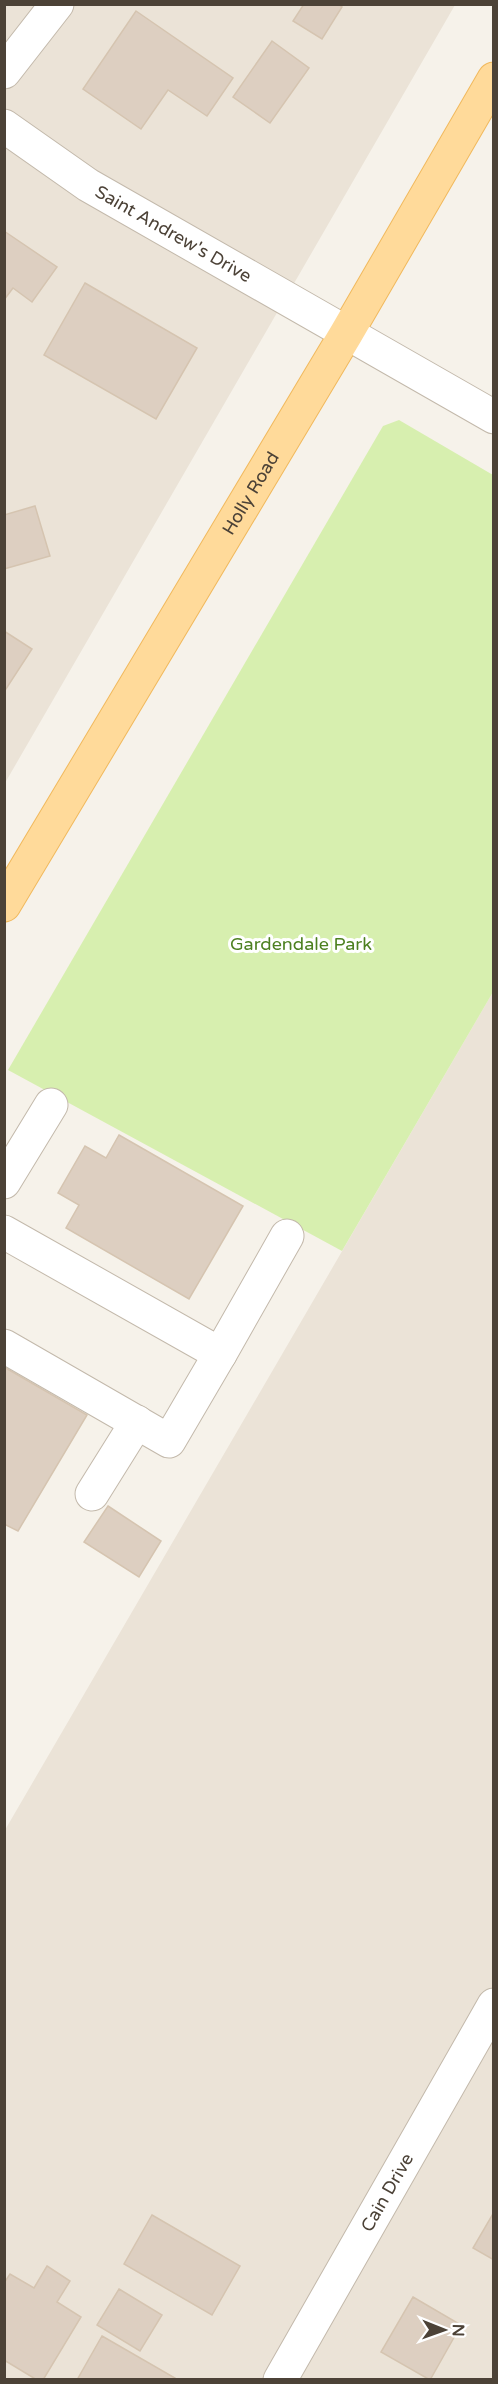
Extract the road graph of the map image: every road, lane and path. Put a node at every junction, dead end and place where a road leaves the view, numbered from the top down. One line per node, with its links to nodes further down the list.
1 (57, 4): 2 (street)
2 (4, 72)
3 (494, 79): 5 (main road, Holly Road)
4 (4, 126): 5 (street, Saint Andrew's Drive)
5 (346, 334): 6 (street, Saint Andrew's Drive); 7 (main road, Holly Road)
6 (494, 417)
7 (4, 905)
8 (51, 1105): 9 (street)
9 (4, 1182)
10 (4, 1232): 13 (street)
11 (287, 1236): 13 (street)
12 (4, 1346): 14 (street)
13 (220, 1354): 14 (street)
14 (136, 1422): 15 (street)
15 (92, 1494)
16 (494, 2005): 17 (street, Cain Drive)
17 (280, 2379)

